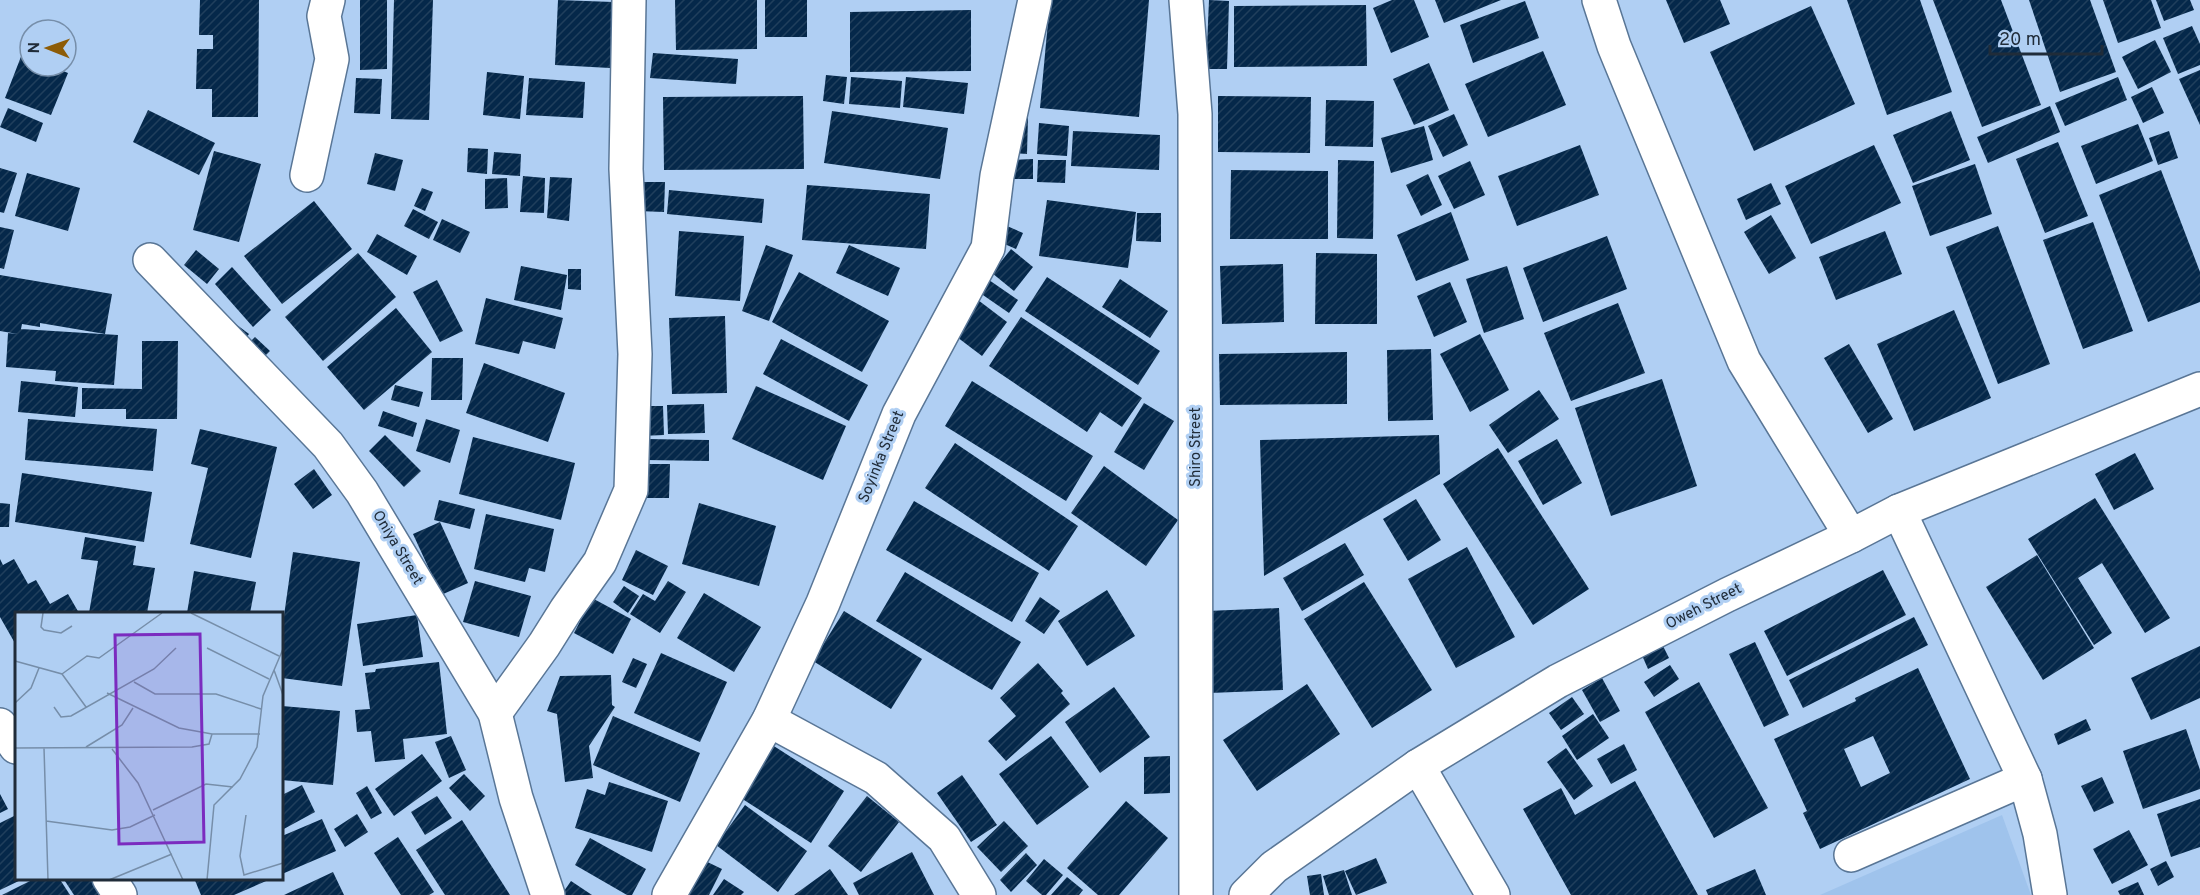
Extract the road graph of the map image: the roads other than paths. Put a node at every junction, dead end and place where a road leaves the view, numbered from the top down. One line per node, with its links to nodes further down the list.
1 (328, 0): 6 (street)
2 (628, 0): 11 (street)
3 (1035, 0): 12 (street, Soyinka Street)
4 (1186, 0): 23 (street, Shiro Street)
5 (1599, 0): 10 (street)
6 (307, 175)
7 (150, 260): 11 (street, Oniya Street)
8 (2200, 389): 9 (street, Oweh Street)
9 (1899, 511): 10 (street, Oweh Street); 16 (street)
10 (1851, 536): 15 (street, Oweh Street)
11 (495, 713): 20 (street, Oniya Street)
12 (769, 720): 21 (street, Soyinka Street); 22 (street)
13 (0, 725): 14 (street)
14 (15, 746)
15 (1419, 766): 24 (street, Oweh Street); 25 (street)
16 (2025, 779): 17 (street); 26 (street)
17 (1851, 855)
18 (110, 880): 19 (street)
19 (120, 895)
20 (548, 895)
21 (669, 895)
22 (979, 895)
23 (1196, 895)
24 (1246, 895)
25 (1493, 895)
26 (2050, 895)

